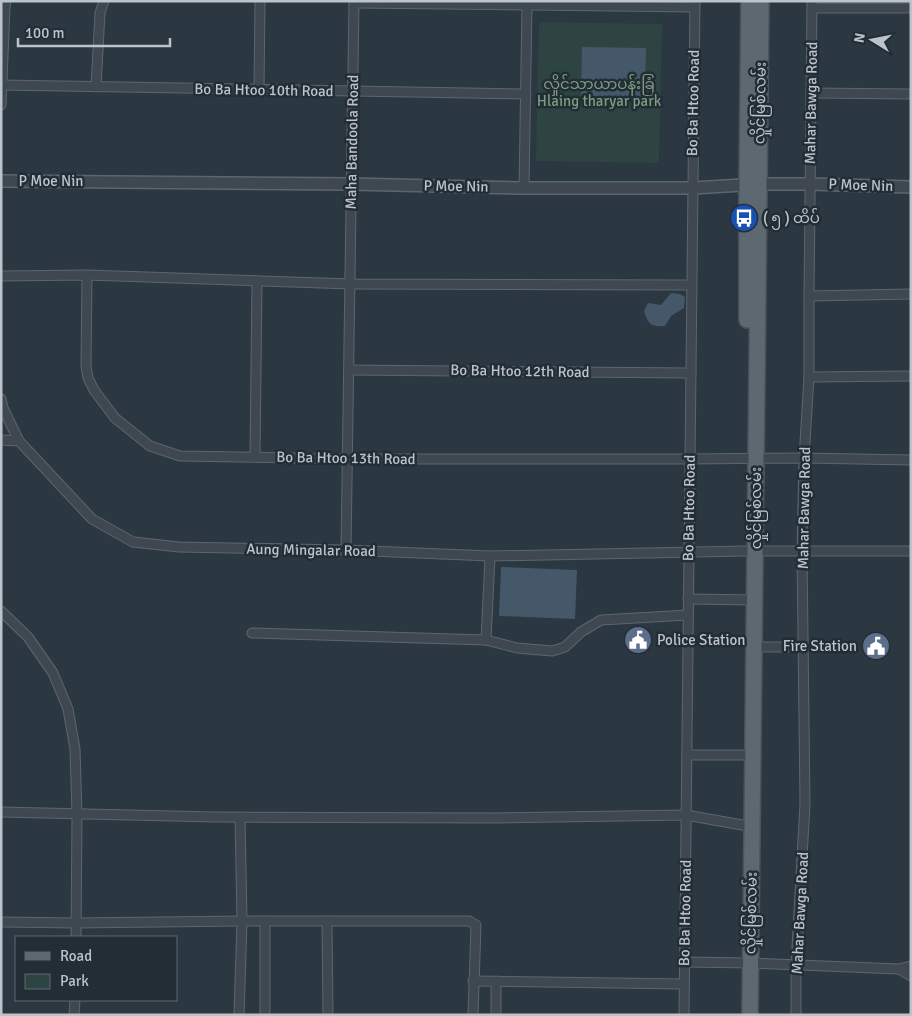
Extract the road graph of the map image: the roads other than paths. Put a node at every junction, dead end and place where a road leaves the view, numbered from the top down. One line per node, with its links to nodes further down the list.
1 (104, 1): 12 (street)
2 (260, 1): 13 (street)
3 (749, 1): 21 (main road, လှိုင်မြစ်လမ်း)
4 (761, 1): 21 (main road, လှိုင်မြစ်လမ်း)
5 (354, 2): 8 (street); 14 (street, Maha Bandoola Road)
6 (694, 4): 8 (street); 25 (street, Bo Ba Htoo Road)
7 (4, 5): 11 (street)
8 (527, 5): 16 (street)
9 (812, 5): 10 (street); 15 (street, Mahar Bawga Road)
10 (911, 8)
11 (2, 85): 12 (street, Bo Ba Htoo 10th Road); 18 (street)
12 (96, 86): 13 (street, Bo Ba Htoo 10th Road)
13 (259, 89): 14 (street, Bo Ba Htoo 10th Road)
14 (354, 91): 16 (street, Bo Ba Htoo 10th Road); 20 (street, Maha Bandoola Road)
15 (811, 93): 17 (street); 22 (street, Mahar Bawga Road)
16 (526, 94): 24 (street)
17 (911, 94)
18 (1, 105)
19 (1, 181): 20 (street, P Moe Nin)
20 (351, 184): 24 (street, P Moe Nin); 29 (street, Maha Bandoola Road)
21 (753, 184): 22 (street, P Moe Nin); 25 (street, P Moe Nin); 41 (main road, လှိုင်မြစ်လမ်း)
22 (810, 184): 23 (street, P Moe Nin); 32 (street, Mahar Bawga Road)
23 (911, 186)
24 (524, 188): 25 (street, P Moe Nin)
25 (692, 188): 30 (street, Bo Ba Htoo Road)
26 (87, 275): 27 (street); 28 (street); 40 (street, Bo Ba Htoo 13th Road)
27 (1, 276)
28 (256, 281): 29 (street); 40 (street)
29 (351, 284): 30 (street); 33 (street, Maha Bandoola Road)
30 (692, 286): 34 (street, Bo Ba Htoo Road)
31 (911, 294): 32 (street)
32 (809, 296): 35 (street, Mahar Bawga Road)
33 (350, 370): 34 (street, Bo Ba Htoo 12th Road); 43 (street, Maha Bandoola Road)
34 (691, 373): 44 (street, Bo Ba Htoo Road)
35 (809, 376): 36 (street); 42 (street, Mahar Bawga Road)
36 (911, 376)
37 (1, 399): 39 (street, Aung Mingalar Road)
38 (1, 440): 39 (street)
39 (19, 441): 46 (street, Aung Mingalar Road)
40 (255, 457): 43 (street, Bo Ba Htoo 13th Road)
41 (747, 458): 42 (street, Bo Ba Htoo 13th Road); 44 (street, Bo Ba Htoo 13th Road); 48 (main road, လှိုင်မြစ်လမ်း)
42 (804, 458): 45 (street, Bo Ba Htoo 13th Road); 49 (street, Mahar Bawga Road)
43 (348, 459): 44 (street, Bo Ba Htoo 13th Road); 46 (street, Maha Bandoola Road)
44 (690, 459): 50 (street, Bo Ba Htoo Road)
45 (911, 460)
46 (346, 550): 51 (street, Aung Mingalar Road)
47 (911, 551): 49 (street, Aung Mingalar Road)
48 (750, 552): 49 (street, Aung Mingalar Road); 50 (street, Aung Mingalar Road); 53 (main road, လှိုင်မြစ်လမ်း)
49 (802, 552): 59 (street, Mahar Bawga Road)
50 (689, 553): 51 (street, Aung Mingalar Road); 52 (street, Bo Ba Htoo Road)
51 (490, 556): 57 (street)
52 (688, 599): 53 (street); 55 (street, Bo Ba Htoo Road)
53 (750, 600): 58 (main road, လှိုင်မြစ်လမ်း); 61 (main road, လှိုင်မြစ်လမ်း)
54 (1, 611): 63 (street)
55 (688, 615): 57 (street); 60 (street, Bo Ba Htoo Road)
56 (252, 634): 57 (street)
57 (486, 640)
58 (754, 647): 59 (street); 66 (main road, လှိုင်မြစ်လမ်း)
59 (803, 647): 75 (street, Mahar Bawga Road)
60 (687, 755): 61 (street); 64 (street, Bo Ba Htoo Road)
61 (743, 755): 66 (main road, လှိုင်မြစ်လမ်း)
62 (1, 812): 63 (street)
63 (77, 814): 65 (street); 71 (street)
64 (686, 815): 65 (street); 66 (street); 73 (street, Bo Ba Htoo Road)
65 (240, 817): 67 (street)
66 (747, 826): 74 (main road, လှိုင်မြစ်လမ်း)
67 (242, 921): 68 (street); 71 (street); 84 (street)
68 (264, 921): 69 (street); 85 (street)
69 (327, 921): 79 (street); 86 (street)
70 (1, 922): 71 (street)
71 (76, 923): 72 (street)
72 (76, 936)
73 (684, 962): 74 (street); 81 (street, Bo Ba Htoo Road)
74 (746, 963): 75 (street); 90 (main road, လှိုင်မြစ်လမ်း); 91 (main road, လှိုင်မြစ်လမ်း)
75 (796, 965): 77 (street); 92 (street, Mahar Bawga Road)
76 (911, 966): 77 (street)
77 (899, 969): 78 (street)
78 (911, 976)
79 (473, 981): 80 (street); 87 (street)
80 (496, 981): 81 (street); 88 (street)
81 (684, 984): 89 (street, Bo Ba Htoo Road)
82 (74, 1001): 83 (street)
83 (74, 1015)
84 (239, 1015)
85 (265, 1015)
86 (328, 1015)
87 (473, 1015)
88 (496, 1015)
89 (684, 1015)
90 (742, 1015)
91 (750, 1015)
92 (796, 1015)

